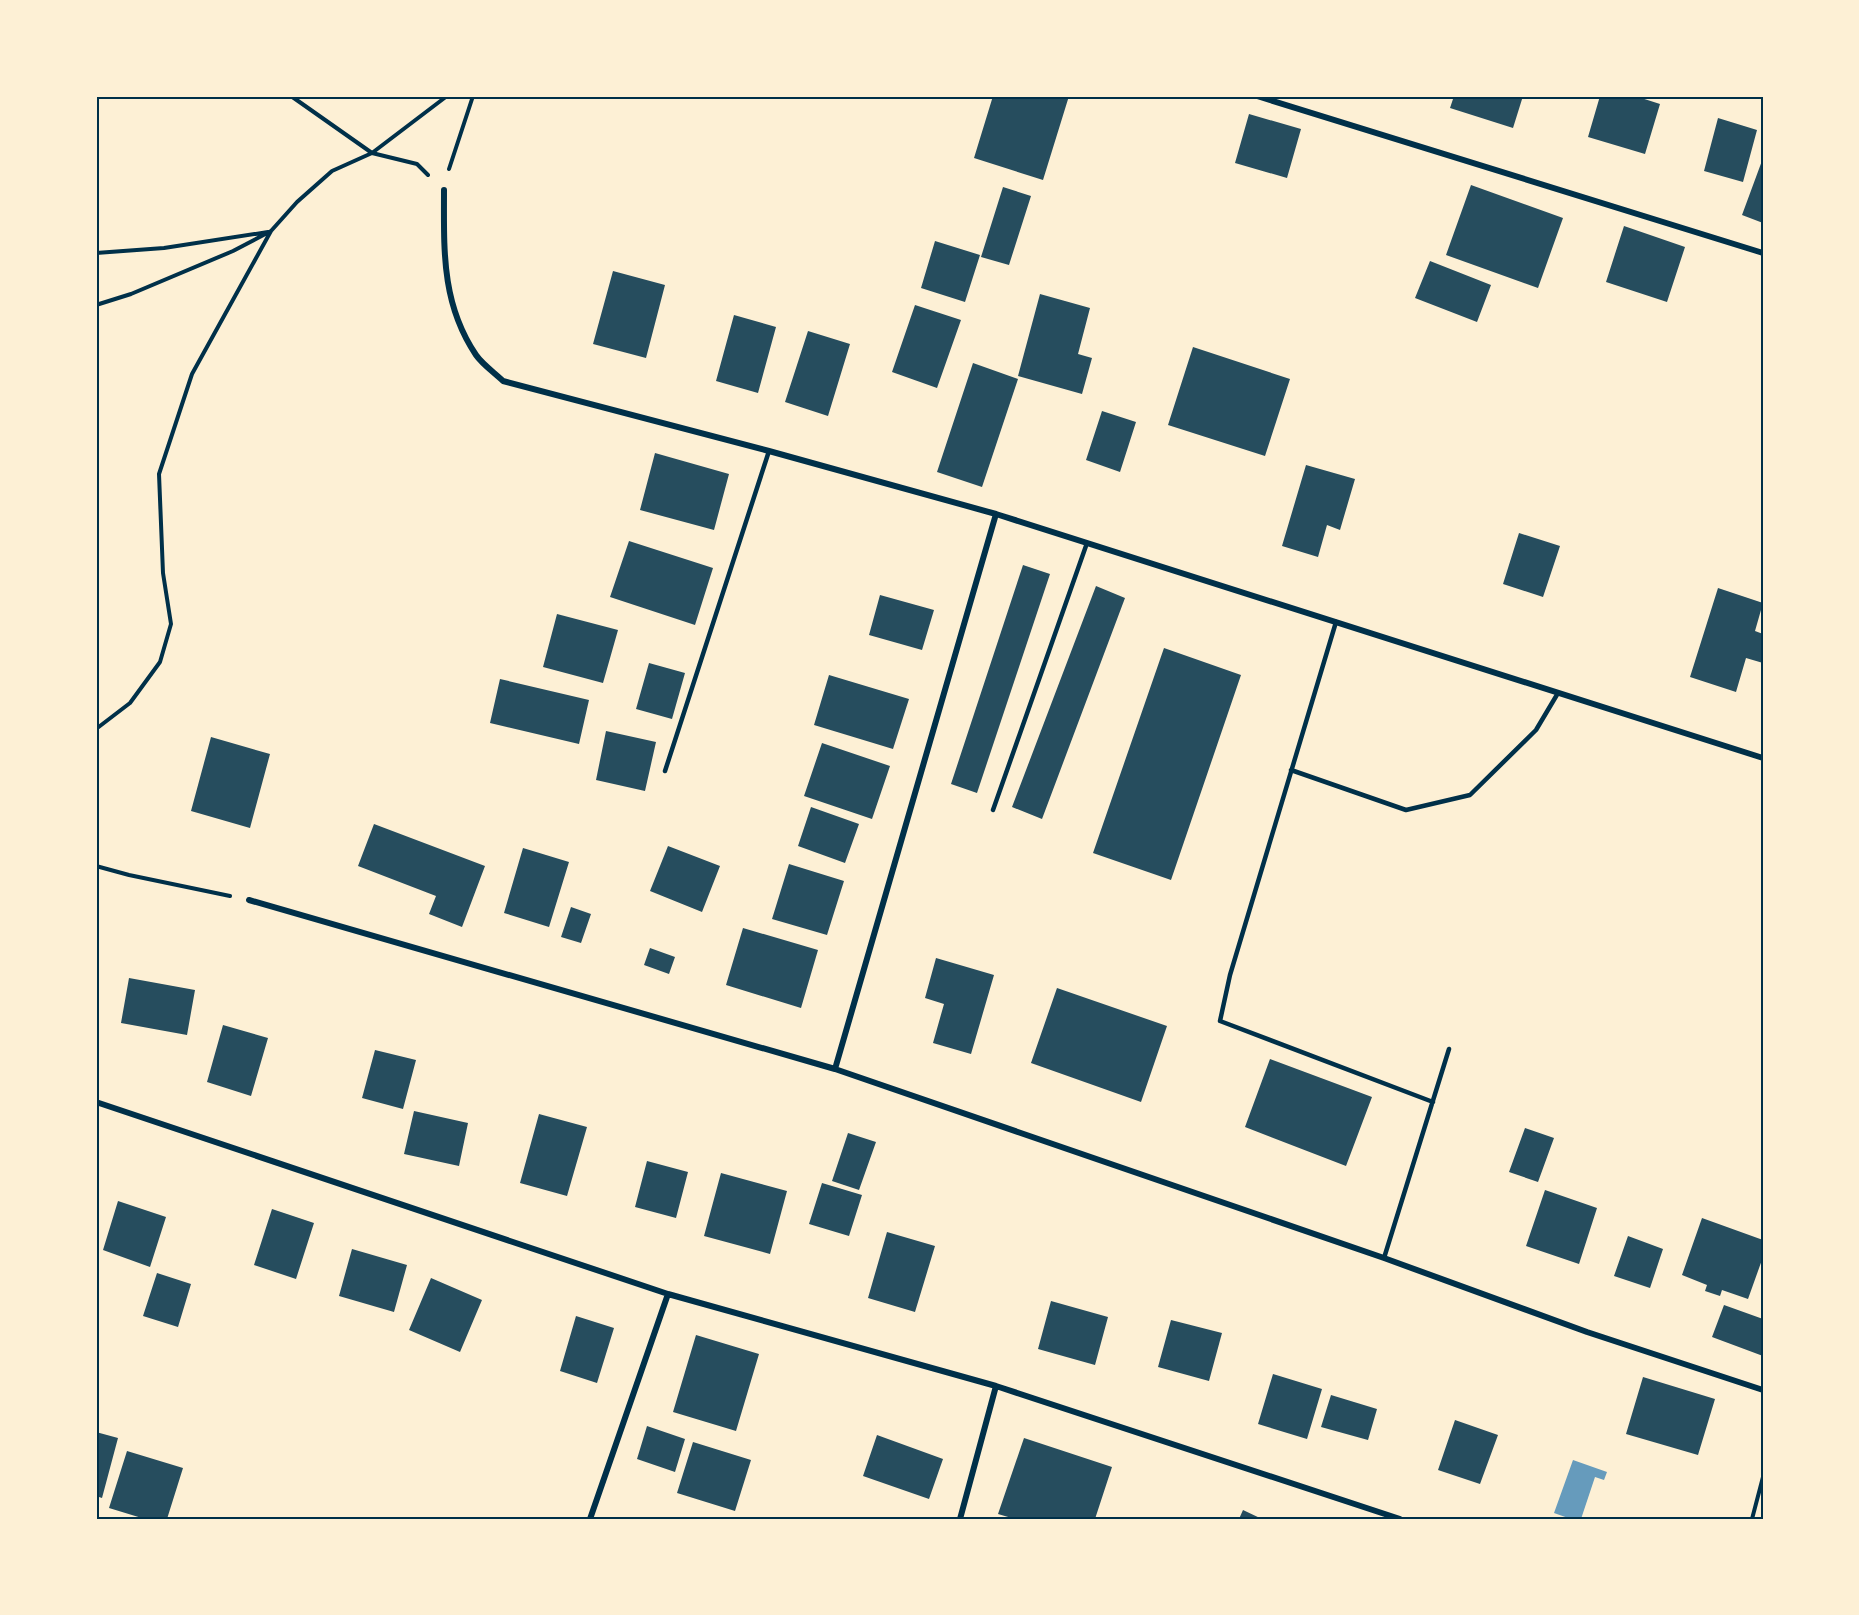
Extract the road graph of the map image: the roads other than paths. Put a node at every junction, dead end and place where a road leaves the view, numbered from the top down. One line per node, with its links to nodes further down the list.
1 (1257, 96): 3 (street)
2 (444, 189): 4 (street)
3 (1763, 253)
4 (769, 451): 5 (street); 11 (lane)
5 (996, 514): 6 (street); 15 (street)
6 (1087, 543): 7 (street); 12 (lane)
7 (1336, 622): 8 (street); 10 (lane)
8 (1558, 693): 9 (street); 10 (lane)
9 (1763, 758)
10 (1291, 770): 17 (lane)
11 (665, 771)
12 (993, 810)
13 (249, 900): 15 (street)
14 (1449, 1049): 17 (lane)
15 (835, 1069): 18 (street)
16 (96, 1102): 19 (street)
17 (1433, 1102): 18 (lane)
18 (1384, 1258): 21 (street)
19 (668, 1294): 20 (street); 22 (street)
20 (996, 1386): 23 (street); 24 (street)
21 (1763, 1390)
22 (590, 1519)
23 (960, 1519)
24 (1400, 1519)

